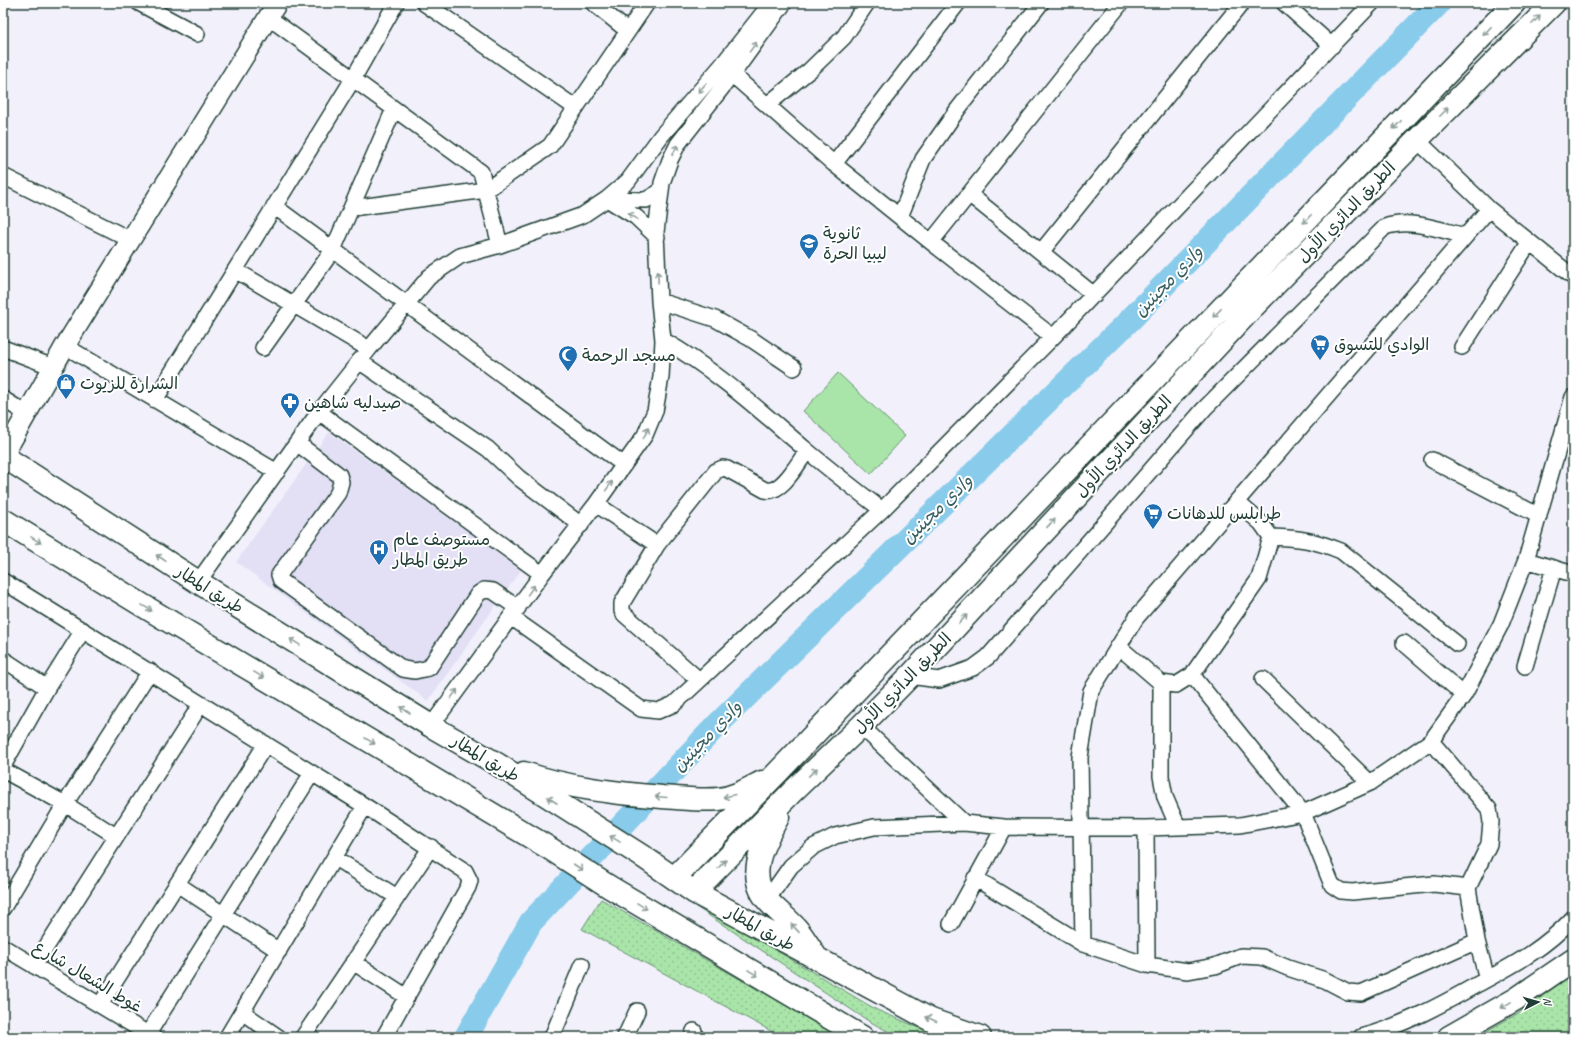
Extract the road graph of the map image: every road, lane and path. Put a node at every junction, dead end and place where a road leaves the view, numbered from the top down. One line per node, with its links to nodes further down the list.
1 (139, 3): 19 (street)
2 (396, 3): 22 (street)
3 (424, 3): 24 (street)
4 (593, 3): 18 (street)
5 (647, 3): 18 (street)
6 (771, 3): 21 (street)
7 (784, 3): 21 (street, one-way to 7)
8 (867, 3): 23 (street)
9 (1041, 3): 36 (street)
10 (1121, 3): 31 (street)
11 (1242, 3): 44 (street)
12 (1284, 3): 20 (street)
13 (1372, 3): 20 (street)
14 (1514, 3): 110 (highway, الطريق الدائري الأول, one-way to 110)
15 (1554, 3): 26 (highway, الطريق الدائري الأول, one-way to 15)
16 (955, 4): 27 (street)
17 (273, 10): 22 (street); 39 (main road)
18 (628, 31): 24 (street)
19 (197, 34)
20 (1332, 46): 47 (street)
21 (727, 70): 23 (street); 30 (street, one-way to 21); 32 (street, one-way to 32)
22 (352, 79): 25 (street); 33 (street)
23 (766, 105): 27 (street)
24 (576, 108): 29 (street)
25 (394, 109): 29 (street); 34 (street)
26 (1416, 140): 35 (street); 95 (highway, الطريق الدائري الأول, one-way to 26)
27 (834, 164): 36 (street)
28 (3, 176): 39 (street)
29 (486, 190): 34 (street); 42 (street)
30 (661, 191): 32 (street); 38 (street)
31 (969, 194): 40 (street); 44 (street)
32 (607, 199): 38 (street, one-way to 32); 42 (street)
33 (274, 206): 43 (street); 45 (street)
34 (352, 208): 43 (street)
35 (1488, 209): 37 (street); 41 (street)
36 (900, 217): 40 (street)
37 (1465, 236): 72 (street); 95 (street)
38 (657, 237): 48 (street, one-way to 38)
39 (131, 240): 53 (main road)
40 (931, 242): 51 (street)
41 (1529, 243): 46 (street); 54 (street)
42 (500, 245): 49 (street)
43 (333, 250): 49 (street); 50 (street)
44 (1041, 252): 47 (street)
45 (235, 270): 50 (street); 62 (street)
46 (1573, 277)
47 (1094, 295): 51 (street)
48 (659, 301): 52 (street); 60 (street)
49 (405, 304): 57 (street); 70 (street)
50 (295, 305): 56 (street); 57 (street)
51 (1054, 337): 74 (street)
52 (663, 340): 67 (street); 70 (street, one-way to 52)
53 (65, 346): 59 (main road); 62 (street)
54 (1462, 347)
55 (3, 348): 59 (street)
56 (263, 348)
57 (369, 349): 58 (street)
58 (359, 361): 64 (street); 77 (street)
59 (53, 367): 65 (main road)
60 (794, 368)
61 (3, 399): 65 (street)
62 (155, 400): 71 (street)
63 (1573, 400): 75 (street)
64 (319, 412): 66 (street); 82 (street)
65 (27, 414): 68 (main road)
66 (297, 443): 71 (street); 86 (street)
67 (807, 451): 74 (street); 79 (street)
68 (3, 456): 84 (highway, طريق المطار, one-way to 68)
69 (1432, 460): 75 (street)
70 (624, 465): 73 (street, one-way to 70)
71 (277, 472): 84 (street)
72 (1238, 503): 78 (street); 90 (street)
73 (596, 504): 77 (street); 79 (street)
74 (882, 510): 97 (street)
75 (1539, 516): 80 (street)
76 (3, 520): 157 (highway, one-way to 157)
77 (581, 524): 82 (street)
78 (1271, 537): 89 (street); 94 (street)
79 (657, 545): 97 (street)
80 (1526, 560): 81 (street); 100 (street)
81 (1554, 568): 83 (street); 92 (street)
82 (542, 574): 86 (street, one-way to 82)
83 (1573, 574)
84 (198, 582): 102 (highway, طريق المطار, one-way to 84)
85 (4, 585): 87 (street)
86 (514, 613): 97 (street); 102 (street, one-way to 86)
87 (83, 630): 93 (street); 99 (street)
88 (1404, 643): 100 (street)
89 (1457, 644)
90 (1118, 646): 98 (street); 117 (street)
91 (3, 659): 99 (street)
92 (1525, 666)
93 (150, 671): 101 (street); 113 (street)
94 (1192, 675): 98 (street); 115 (street)
95 (910, 676): 103 (highway, الطريق الدائري الأول)
96 (1263, 679): 111 (street)
97 (699, 680)
98 (1161, 683): 119 (street)
99 (47, 688): 107 (street)
100 (1464, 695): 104 (street)
101 (201, 704): 105 (street); 121 (street)
102 (430, 726): 106 (highway, طريق المطار)
103 (861, 726): 112 (highway, الطريق الدائري الأول, one-way to 103); 116 (street)
104 (1432, 740): 111 (street); 127 (street)
105 (266, 744): 109 (street); 126 (street)
106 (497, 764): 110 (highway, one-way to 106); 124 (highway, طريق المطار, one-way to 106)
107 (3, 766)
108 (3, 770): 113 (street)
109 (312, 773): 114 (street); 132 (street)
110 (777, 773): 124 (highway, الطريق الدائري الأول)
111 (1370, 784): 115 (street)
112 (792, 792): 128 (highway, الطريق الدائري الأول, one-way to 112); 130 (highway)
113 (66, 804): 121 (street); 131 (street)
114 (365, 806): 122 (street); 123 (street)
115 (1303, 813): 119 (street); 127 (street)
116 (964, 823): 118 (street); 130 (street)
117 (1082, 826): 118 (street); 120 (street); 136 (street)
118 (1004, 827): 125 (street)
119 (1178, 827): 120 (street)
120 (1146, 828): 143 (street)
121 (116, 836): 144 (street)
122 (431, 847): 129 (street); 146 (street)
123 (335, 858): 129 (street); 138 (street)
124 (674, 878): 128 (highway, طريق المطار)
125 (975, 878): 134 (street); 136 (street)
126 (177, 884): 132 (street); 147 (street)
127 (1468, 888): 135 (street)
128 (694, 892): 139 (highway, طريق المطار)
129 (397, 897): 141 (street)
130 (767, 900): 139 (highway, one-way to 130)
131 (3, 908)
132 (223, 914): 138 (street); 150 (street)
133 (1573, 918): 145 (street)
134 (951, 924)
135 (1477, 941): 143 (street); 145 (street)
136 (1083, 944): 143 (street)
137 (3, 947): 144 (street, غوط الشعال شارع)
138 (279, 951): 149 (street)
139 (818, 960): 158 (highway, طريق المطار, one-way to 139)
140 (1573, 960): 160 (highway, one-way to 160)
141 (353, 962): 146 (street); 153 (street)
142 (582, 965): 155 (street)
143 (1147, 965)
144 (34, 966): 147 (street, غوط الشعال شارع)
145 (1487, 979): 159 (street)
146 (406, 997): 154 (street)
147 (100, 1005): 150 (street, غوط الشعال شارع)
148 (637, 1011): 156 (street)
149 (242, 1012): 151 (street); 152 (street)
150 (150, 1036)
151 (227, 1037)
152 (278, 1037)
153 (302, 1037)
154 (384, 1037)
155 (552, 1037)
156 (625, 1037)
157 (862, 1037)
158 (980, 1037)
159 (1361, 1037)
160 (1449, 1037)

